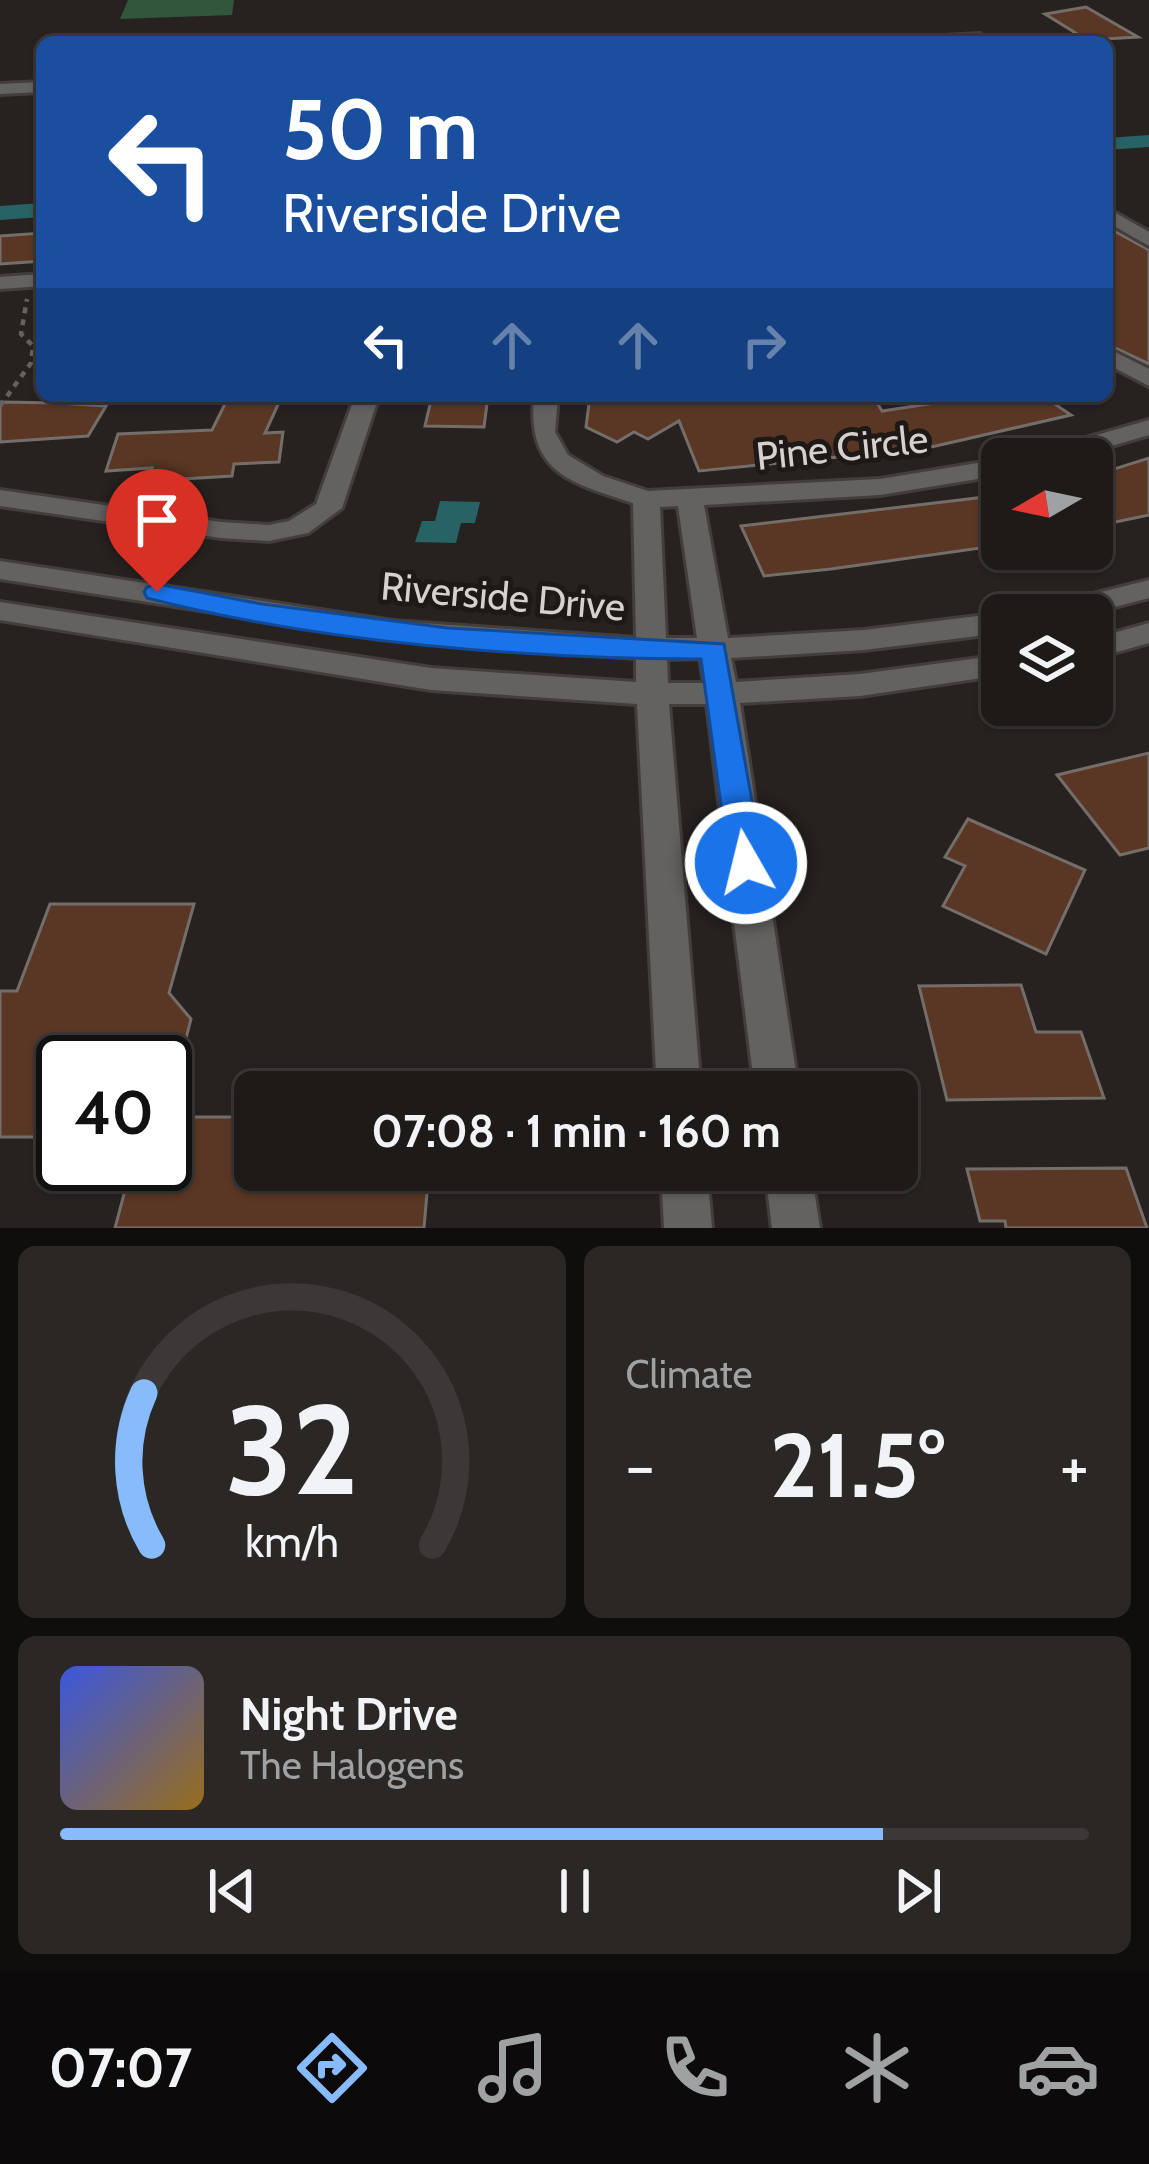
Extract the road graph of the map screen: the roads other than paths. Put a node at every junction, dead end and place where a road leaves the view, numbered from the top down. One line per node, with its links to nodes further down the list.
1 (36, 87): 2 (street)
2 (0, 89)
3 (1113, 218): 4 (street)
4 (1149, 240)
5 (36, 281): 6 (street)
6 (0, 284)
7 (1113, 358): 8 (street)
8 (1149, 379)
9 (365, 402): 14 (street)
10 (546, 402): 15 (street, Pine Circle)
11 (1149, 427): 12 (street)
12 (1111, 438)
13 (981, 470): 16 (street, Pine Circle)
14 (0, 498)
15 (646, 499): 16 (street, Pine Circle); 25 (street)
16 (690, 500): 24 (street)
17 (0, 570): 25 (street, Riverside Drive)
18 (1149, 589): 19 (street)
19 (1113, 598)
20 (0, 611): 27 (street)
21 (981, 625): 24 (street, Riverside Drive)
22 (1149, 633): 23 (street)
23 (1113, 643)
24 (714, 650): 25 (street, Riverside Drive); 28 (street)
25 (652, 651): 27 (street)
26 (981, 669): 28 (street)
27 (653, 695): 28 (street); 29 (street)
28 (721, 695): 30 (street)
29 (678, 1071)
30 (774, 1071)
31 (686, 1191): 33 (street)
32 (791, 1191): 34 (street)
33 (688, 1228)
34 (796, 1228)

